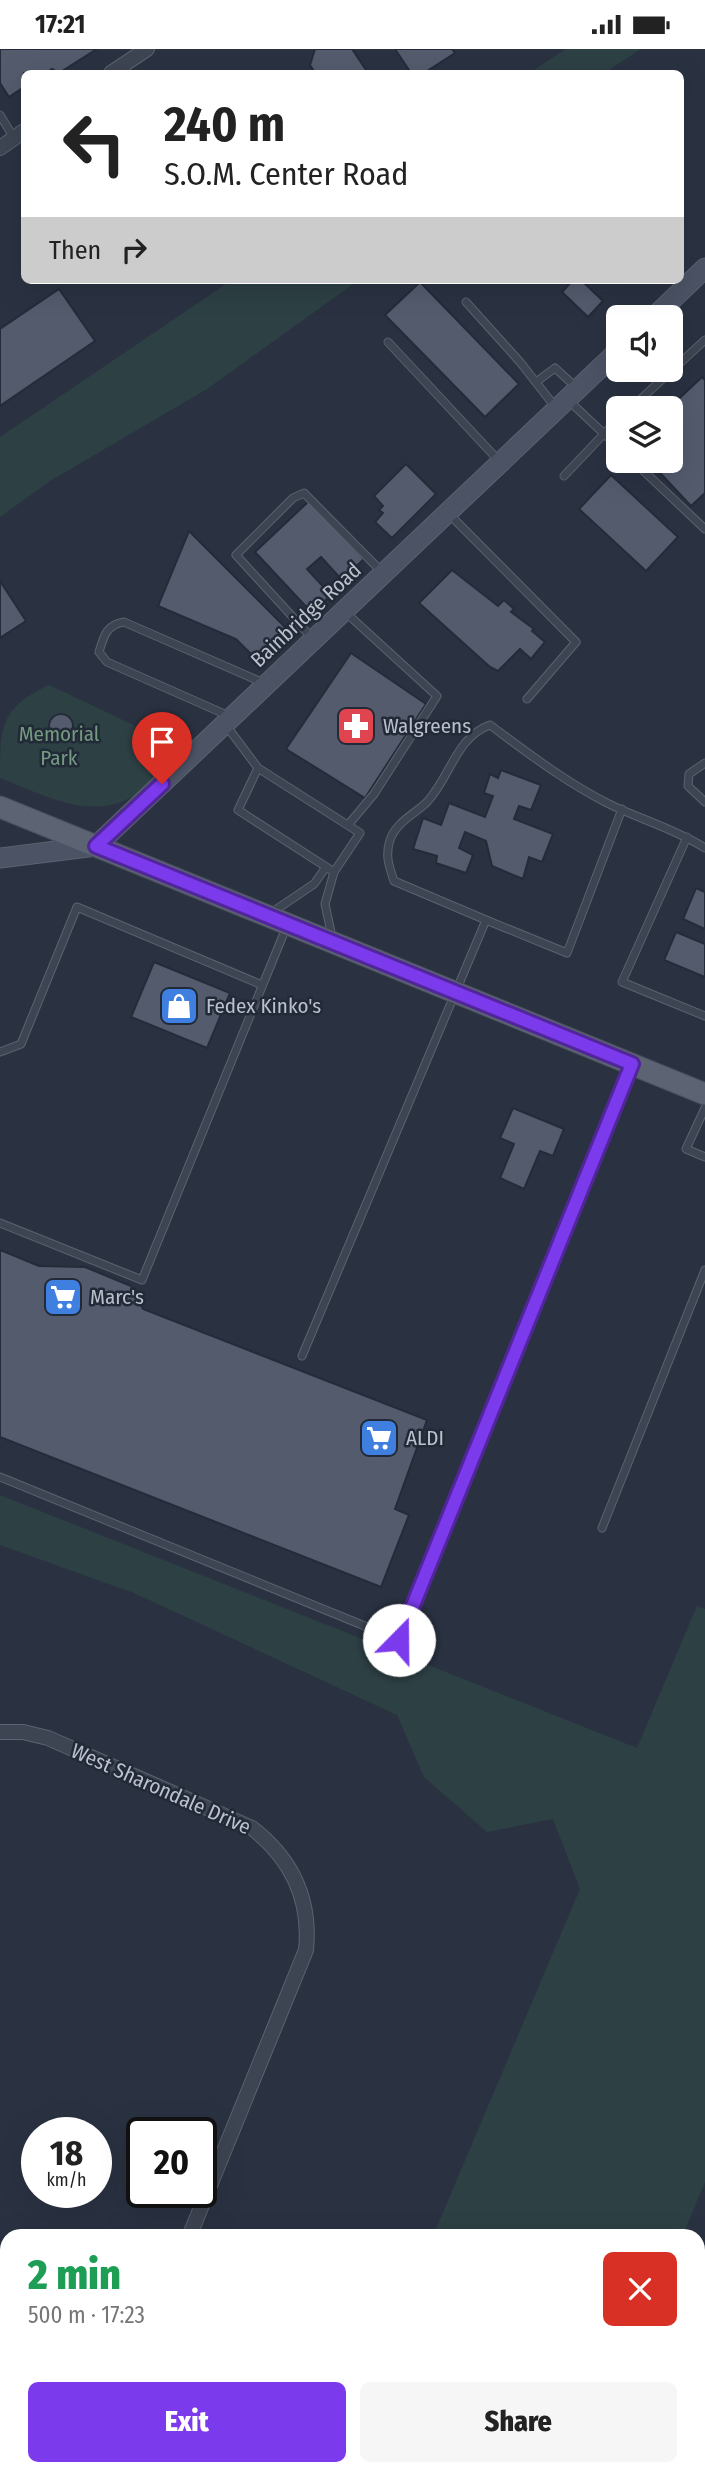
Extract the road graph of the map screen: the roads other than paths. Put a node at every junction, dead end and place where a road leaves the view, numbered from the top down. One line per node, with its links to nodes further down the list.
1 (147, 49): 2 (street)
2 (116, 70)
3 (0, 115): 4 (lane)
4 (19, 135): 5 (street)
5 (0, 148)
6 (705, 268): 8 (street)
7 (466, 302): 13 (lane)
8 (666, 305)
9 (705, 340): 11 (lane)
10 (388, 342): 20 (lane)
11 (683, 358)
12 (606, 362): 16 (street, Bainbridge Road)
13 (536, 382): 16 (lane); 16 (lane)
14 (656, 382): 15 (lane)
15 (642, 396)
16 (567, 399): 18 (lane); 20 (street, Bainbridge Road)
17 (606, 429): 18 (lane)
18 (602, 432): 19 (lane); 22 (lane)
19 (606, 436)
20 (501, 462): 23 (street, Bainbridge Road)
21 (646, 473): 24 (lane)
22 (564, 476)
23 (447, 513): 25 (street, Bainbridge Road); 29 (lane)
24 (705, 529)
25 (383, 573): 26 (street, Bainbridge Road); 27 (lane)
26 (344, 611): 27 (street, Bainbridge Road); 36 (lane)
27 (314, 640): 28 (street, Bainbridge Road)
28 (267, 684): 30 (street, Bainbridge Road); 30 (lane)
29 (527, 699)
30 (228, 720): 32 (lane); 38 (street, Bainbridge Road)
31 (705, 763): 33 (lane)
32 (258, 768): 36 (lane); 41 (lane)
33 (705, 802)
34 (0, 807): 38 (main road)
35 (622, 809): 37 (lane); 43 (lane); 43 (lane)
36 (348, 825): 42 (lane)
37 (687, 837): 39 (lane); 48 (lane)
38 (96, 846): 40 (street); 44 (main road)
39 (705, 848)
40 (0, 858)
41 (326, 867): 42 (lane); 44 (lane)
42 (334, 872): 45 (lane)
43 (486, 919): 47 (lane)
44 (277, 920): 45 (main road); 46 (lane)
45 (334, 943): 47 (main road)
46 (262, 985): 49 (lane); 54 (lane)
47 (454, 992): 50 (main road); 56 (lane)
48 (705, 1016)
49 (0, 1052)
50 (632, 1064): 51 (main road); 57 (lane)
51 (705, 1094)
52 (705, 1108): 53 (lane)
53 (705, 1157)
54 (0, 1223)
55 (705, 1270): 58 (lane)
56 (302, 1356)
57 (0, 1477)
58 (602, 1528)
59 (0, 1732): 60 (street, West Sharondale Drive)
60 (193, 2229)

